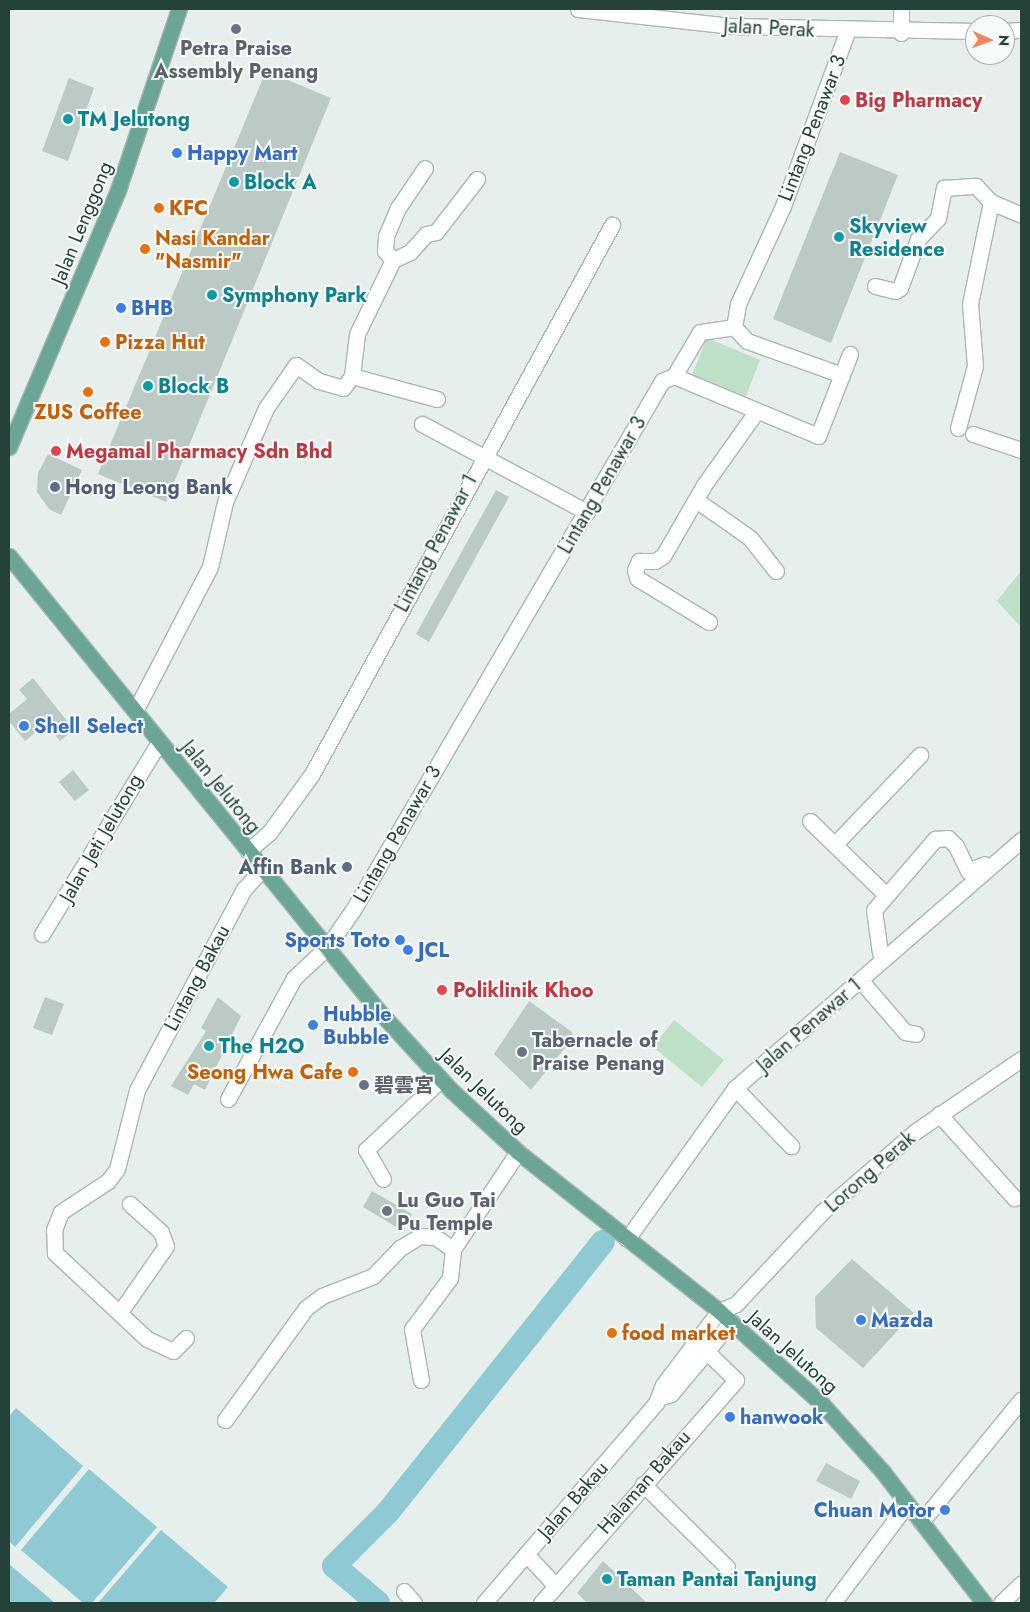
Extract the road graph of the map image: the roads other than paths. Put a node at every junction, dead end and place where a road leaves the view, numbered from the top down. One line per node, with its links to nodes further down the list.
1 (179, 9): 25 (main road, Jalan Lenggong)
2 (578, 9): 4 (street, Jalan Perak)
3 (901, 9): 7 (street)
4 (668, 15): 6 (street, Jalan Perak)
5 (965, 31): 7 (street, Jalan Perak)
6 (847, 32): 7 (street, Jalan Perak); 15 (street, Lintang Penawar 3)
7 (901, 33)
8 (425, 168): 13 (street)
9 (477, 179): 13 (street)
10 (991, 202): 11 (street); 14 (street); 23 (street)
11 (1021, 214)
12 (612, 226): 27 (street, Lintang Penawar 1)
13 (393, 260): 18 (street)
14 (876, 286)
15 (734, 327): 17 (street); 19 (street, Lintang Penawar 3)
16 (850, 354): 17 (street)
17 (842, 375): 21 (street)
18 (352, 376): 20 (street); 33 (street)
19 (674, 376): 21 (street); 29 (street, Lintang Penawar 3)
20 (437, 399)
21 (756, 412): 28 (street)
22 (422, 424): 27 (street)
23 (958, 428)
24 (973, 434): 26 (street)
25 (9, 447)
26 (1021, 450)
27 (482, 456): 29 (street); 40 (street, Lintang Penawar 1)
28 (696, 500): 31 (street); 32 (street)
29 (587, 512): 44 (street, Lintang Penawar 3)
30 (9, 555): 33 (main road, Jalan Jelutong)
31 (776, 571)
32 (709, 622)
33 (135, 711): 34 (main road, Jalan Jelutong)
34 (159, 742): 40 (main road, Jalan Jelutong); 43 (street, Jalan Jeti Jelutong)
35 (920, 756): 39 (street)
36 (810, 821): 39 (street)
37 (1021, 832): 42 (street)
38 (1021, 840): 46 (street, Jalan Penawar 1)
39 (836, 843): 42 (street)
40 (248, 851): 41 (main road, Jalan Jelutong)
41 (262, 869): 44 (main road, Jalan Jelutong); 62 (street, Lintang Bakau)
42 (885, 894): 45 (street)
43 (42, 934)
44 (328, 947): 49 (main road, Jalan Jelutong); 51 (street, Lintang Penawar 3)
45 (880, 953)
46 (860, 981): 47 (street); 50 (street, Jalan Penawar 1)
47 (916, 1034)
48 (1021, 1059): 52 (street, Lorong Perak)
49 (441, 1079): 54 (main road, Jalan Jelutong); 55 (street)
50 (735, 1088): 53 (street); 58 (street, Jalan Penawar 1)
51 (228, 1099)
52 (939, 1114): 56 (street); 60 (street, Lorong Perak)
53 (791, 1146)
54 (518, 1152): 58 (main road, Jalan Jelutong); 59 (street)
55 (383, 1179)
56 (1014, 1198)
57 (130, 1204): 62 (street)
58 (627, 1239): 61 (main road, Jalan Jelutong)
59 (453, 1249): 66 (street); 69 (street)
60 (736, 1304): 61 (street, Lorong Perak); 63 (street, Lorong Perak)
61 (719, 1311): 63 (main road, Jalan Jelutong); 67 (street, Jalan Bakau)
62 (120, 1312): 64 (street, Lintang Bakau)
63 (731, 1322): 65 (street, Jalan Bakau); 71 (main road, Jalan Jelutong)
64 (186, 1338)
65 (707, 1352): 67 (street, Jalan Bakau); 70 (street, Halaman Bakau)
66 (421, 1380)
67 (661, 1397): 73 (street, Jalan Bakau)
68 (1021, 1400): 72 (street)
69 (225, 1420)
70 (643, 1484): 74 (street); 75 (street, Halaman Bakau)
71 (907, 1504): 72 (main road, Jalan Jelutong); 79 (street)
72 (921, 1522): 80 (main road, Jalan Jelutong)
73 (526, 1554): 75 (street); 77 (street, Jalan Bakau)
74 (727, 1567)
75 (554, 1584): 78 (street, Halaman Bakau)
76 (1021, 1584): 81 (street)
77 (484, 1603)
78 (541, 1603)
79 (833, 1603)
80 (984, 1603)
81 (1001, 1603)

